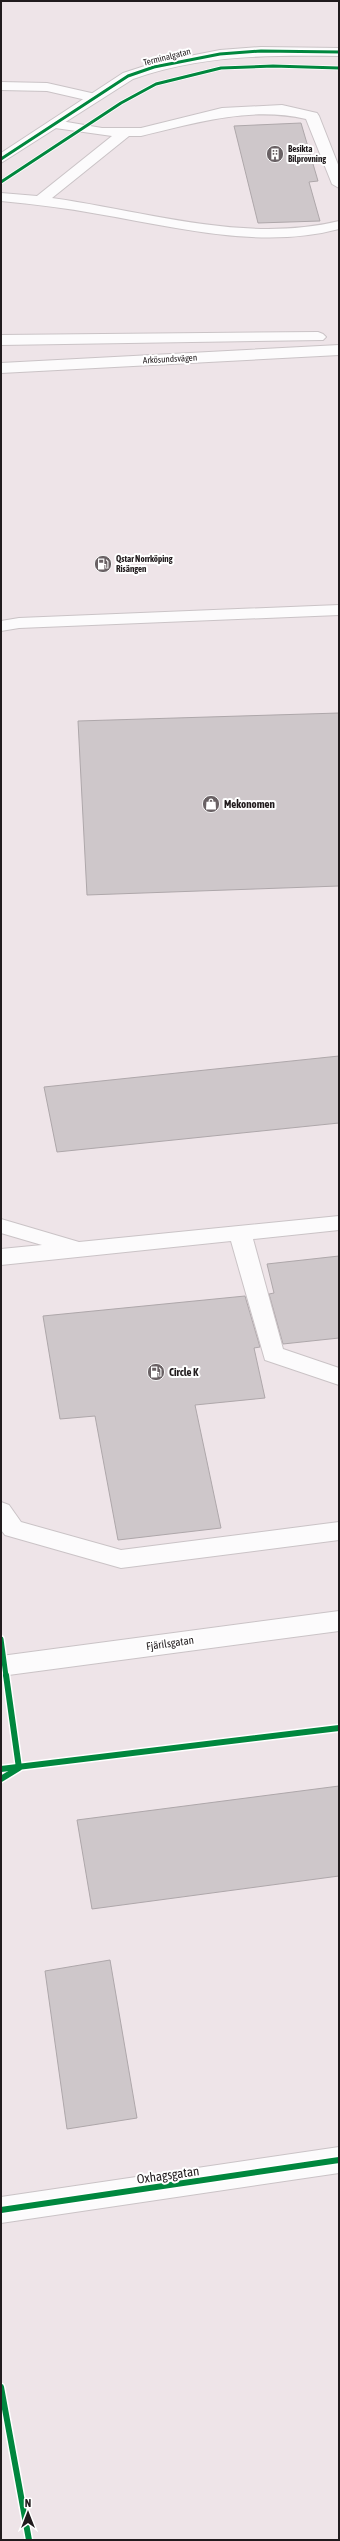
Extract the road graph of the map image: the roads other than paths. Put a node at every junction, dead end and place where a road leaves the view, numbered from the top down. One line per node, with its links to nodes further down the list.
1 (339, 52): 3 (street, Terminalgatan)
2 (1, 86): 3 (street)
3 (95, 98): 4 (street, Terminalgatan)
4 (55, 124): 5 (street); 6 (street, Terminalgatan)
5 (124, 133): 7 (street); 9 (street)
6 (1, 159)
7 (339, 184)
8 (1, 197): 9 (street)
9 (42, 199): 10 (street)
10 (339, 225)
11 (339, 337): 12 (street, Arkösundsvägen)
12 (1, 340)
13 (339, 350): 14 (street, Arkösundsvägen)
14 (1, 368)
15 (339, 610): 16 (street)
16 (1, 626)
17 (339, 1223): 19 (street)
18 (1, 1226): 20 (street)
19 (240, 1233): 20 (street); 22 (street)
20 (84, 1249): 21 (street)
21 (1, 1257)
22 (339, 1377)
23 (1, 1511): 24 (street)
24 (339, 1531)
25 (339, 1621): 26 (street, Fjärilsgatan)
26 (1, 1666)
27 (339, 2160): 28 (street, Oxhagsgatan)
28 (1, 2210)

